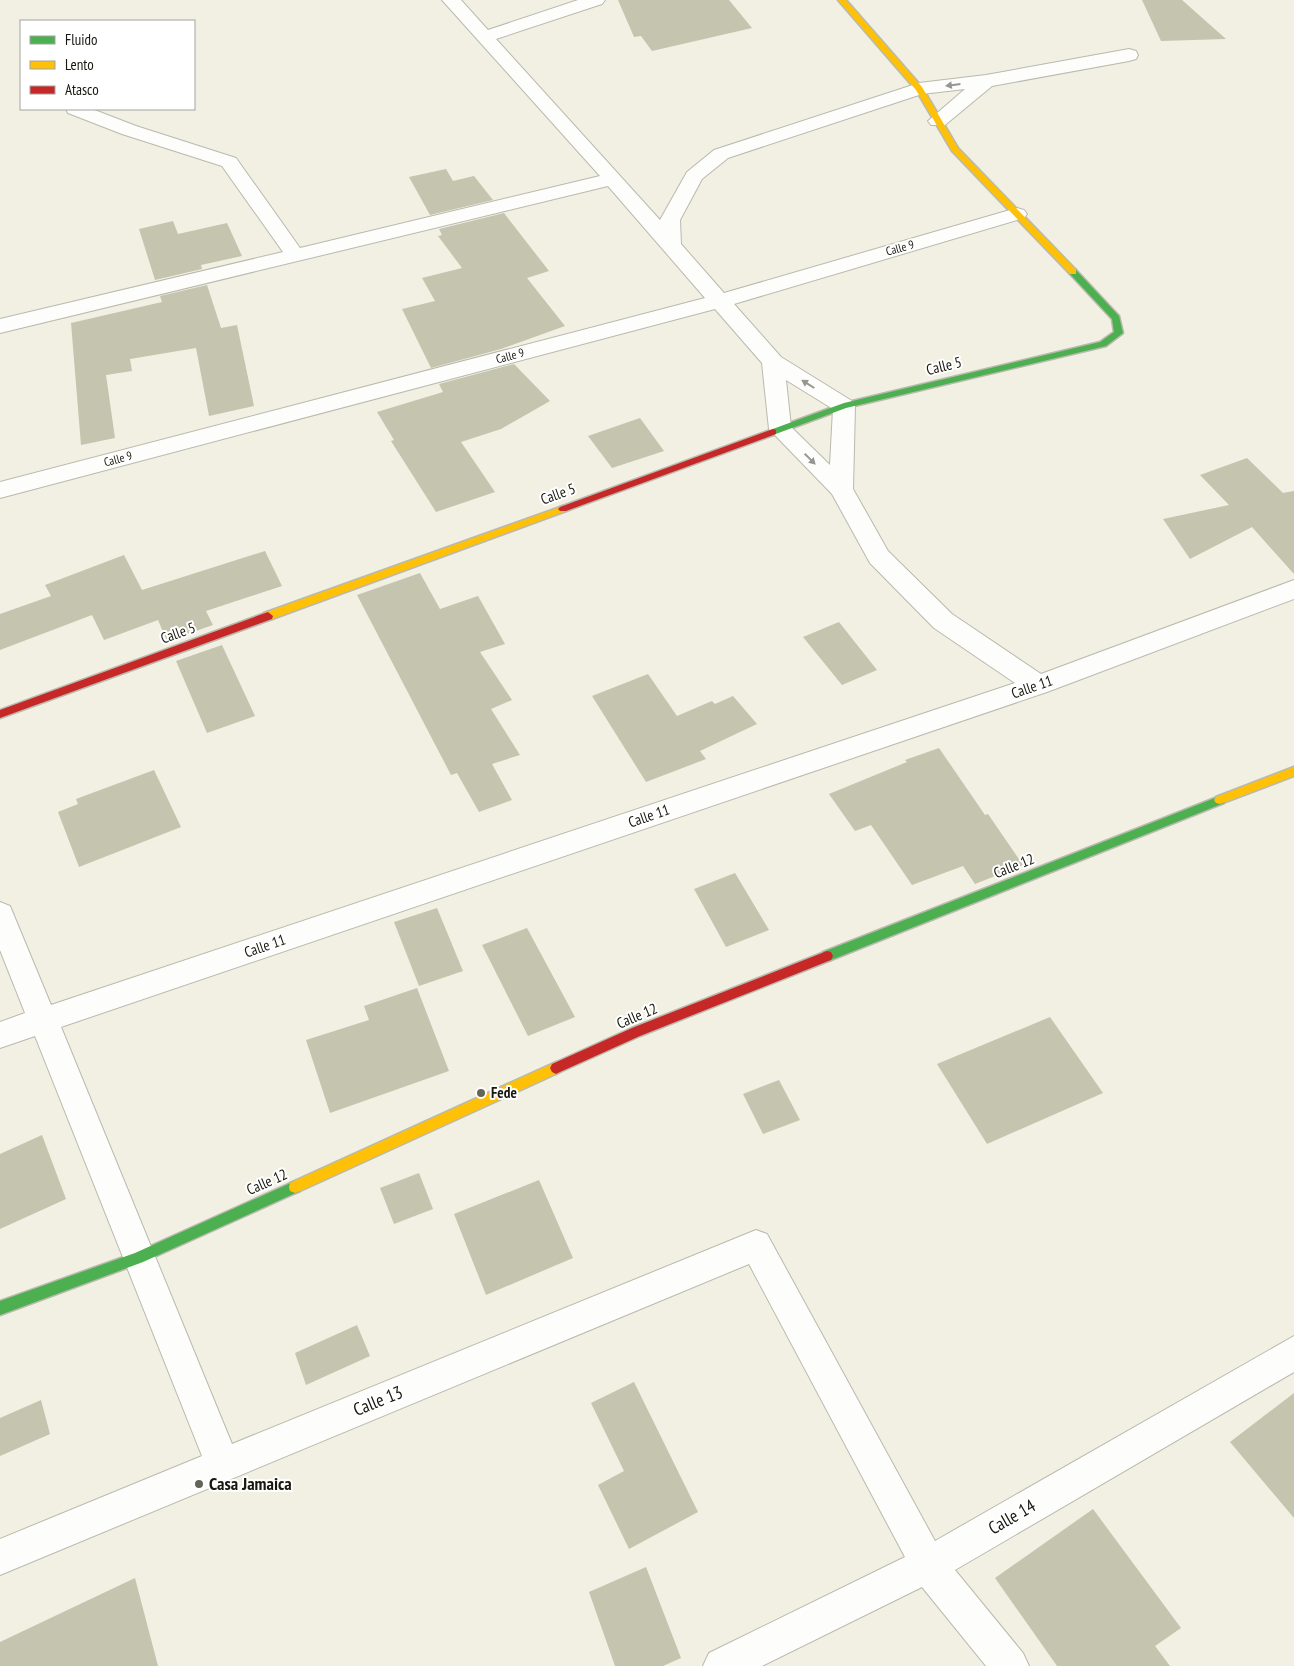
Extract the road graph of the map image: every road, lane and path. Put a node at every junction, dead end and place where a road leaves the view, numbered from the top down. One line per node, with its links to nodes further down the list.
1 (451, 0): 4 (street)
2 (596, 0): 4 (street)
3 (842, 0): 7 (street)
4 (484, 37): 10 (street)
5 (1129, 55): 6 (street)
6 (986, 81): 7 (street, one-way to 7); 9 (street)
7 (919, 89): 9 (street); 12 (street)
8 (78, 110): 13 (street)
9 (938, 122): 11 (street)
10 (613, 179): 12 (street); 13 (street)
11 (1017, 214): 14 (street, Calle 9); 17 (street, Calle 5)
12 (670, 247): 14 (street)
13 (296, 256): 15 (street)
14 (719, 301): 16 (street); 20 (street, Calle 9)
15 (0, 326)
16 (773, 362): 17 (street, one-way to 16); 18 (street)
17 (844, 406): 18 (street, Calle 5); 19 (street)
18 (780, 429): 19 (street, one-way to 19); 23 (street, Calle 5)
19 (841, 489): 22 (street)
20 (0, 490)
21 (1294, 589): 22 (street, Calle 11)
22 (1038, 685): 26 (street, Calle 11)
23 (0, 714)
24 (1294, 771): 28 (street, Calle 12)
25 (0, 914): 26 (street)
26 (44, 1020): 27 (street, Calle 11); 28 (street)
27 (0, 1035)
28 (138, 1258): 29 (street, Calle 12); 31 (street)
29 (0, 1308)
30 (1294, 1353): 33 (street, Calle 14)
31 (223, 1465): 32 (street, Calle 13); 33 (street, Calle 13)
32 (0, 1557)
33 (928, 1565): 34 (street, Calle 14); 35 (street)
34 (722, 1666)
35 (1010, 1666)

